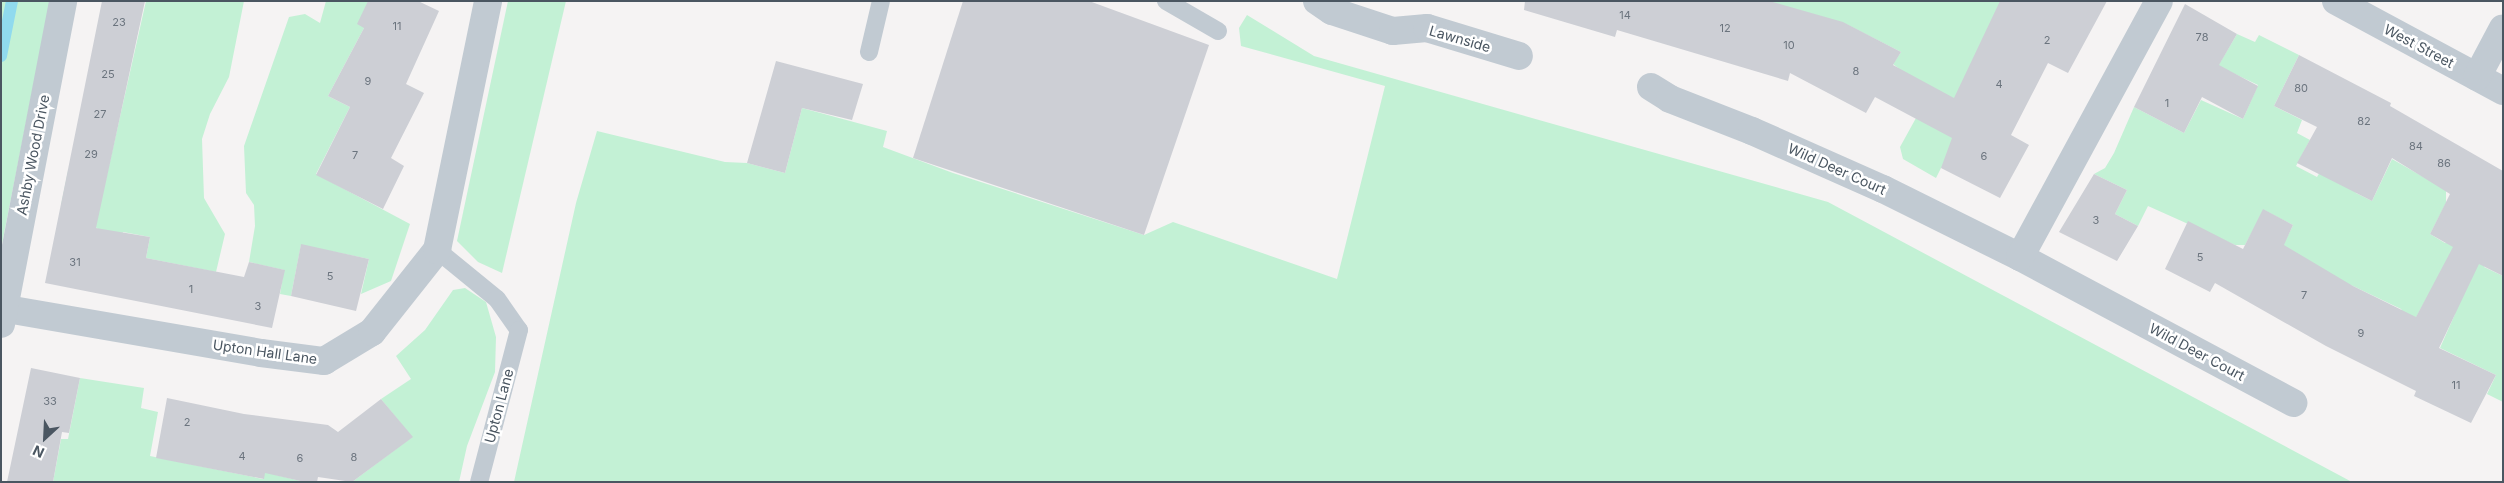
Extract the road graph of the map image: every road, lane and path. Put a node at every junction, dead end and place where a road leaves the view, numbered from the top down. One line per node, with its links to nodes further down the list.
1 (63, 1): 17 (street, Ashby Wood Drive)
2 (488, 1): 15 (street, Upton Hall Lane)
3 (882, 1): 10 (lane)
4 (1166, 1): 9 (lane)
5 (1317, 1): 11 (street, Lawnside)
6 (2159, 1): 16 (street)
7 (2336, 1): 12 (street, West Street)
8 (2503, 28): 12 (street)
9 (1218, 31)
10 (869, 52)
11 (1519, 56)
12 (2477, 77): 14 (street, West Street)
13 (1651, 87): 16 (street, Wild Deer Court)
14 (2503, 91)
15 (437, 250): 17 (street, Upton Hall Lane); 19 (lane, Upton Lane)
16 (2020, 257): 18 (street, Wild Deer Court)
17 (2, 313)
18 (2294, 403)
19 (479, 482)

